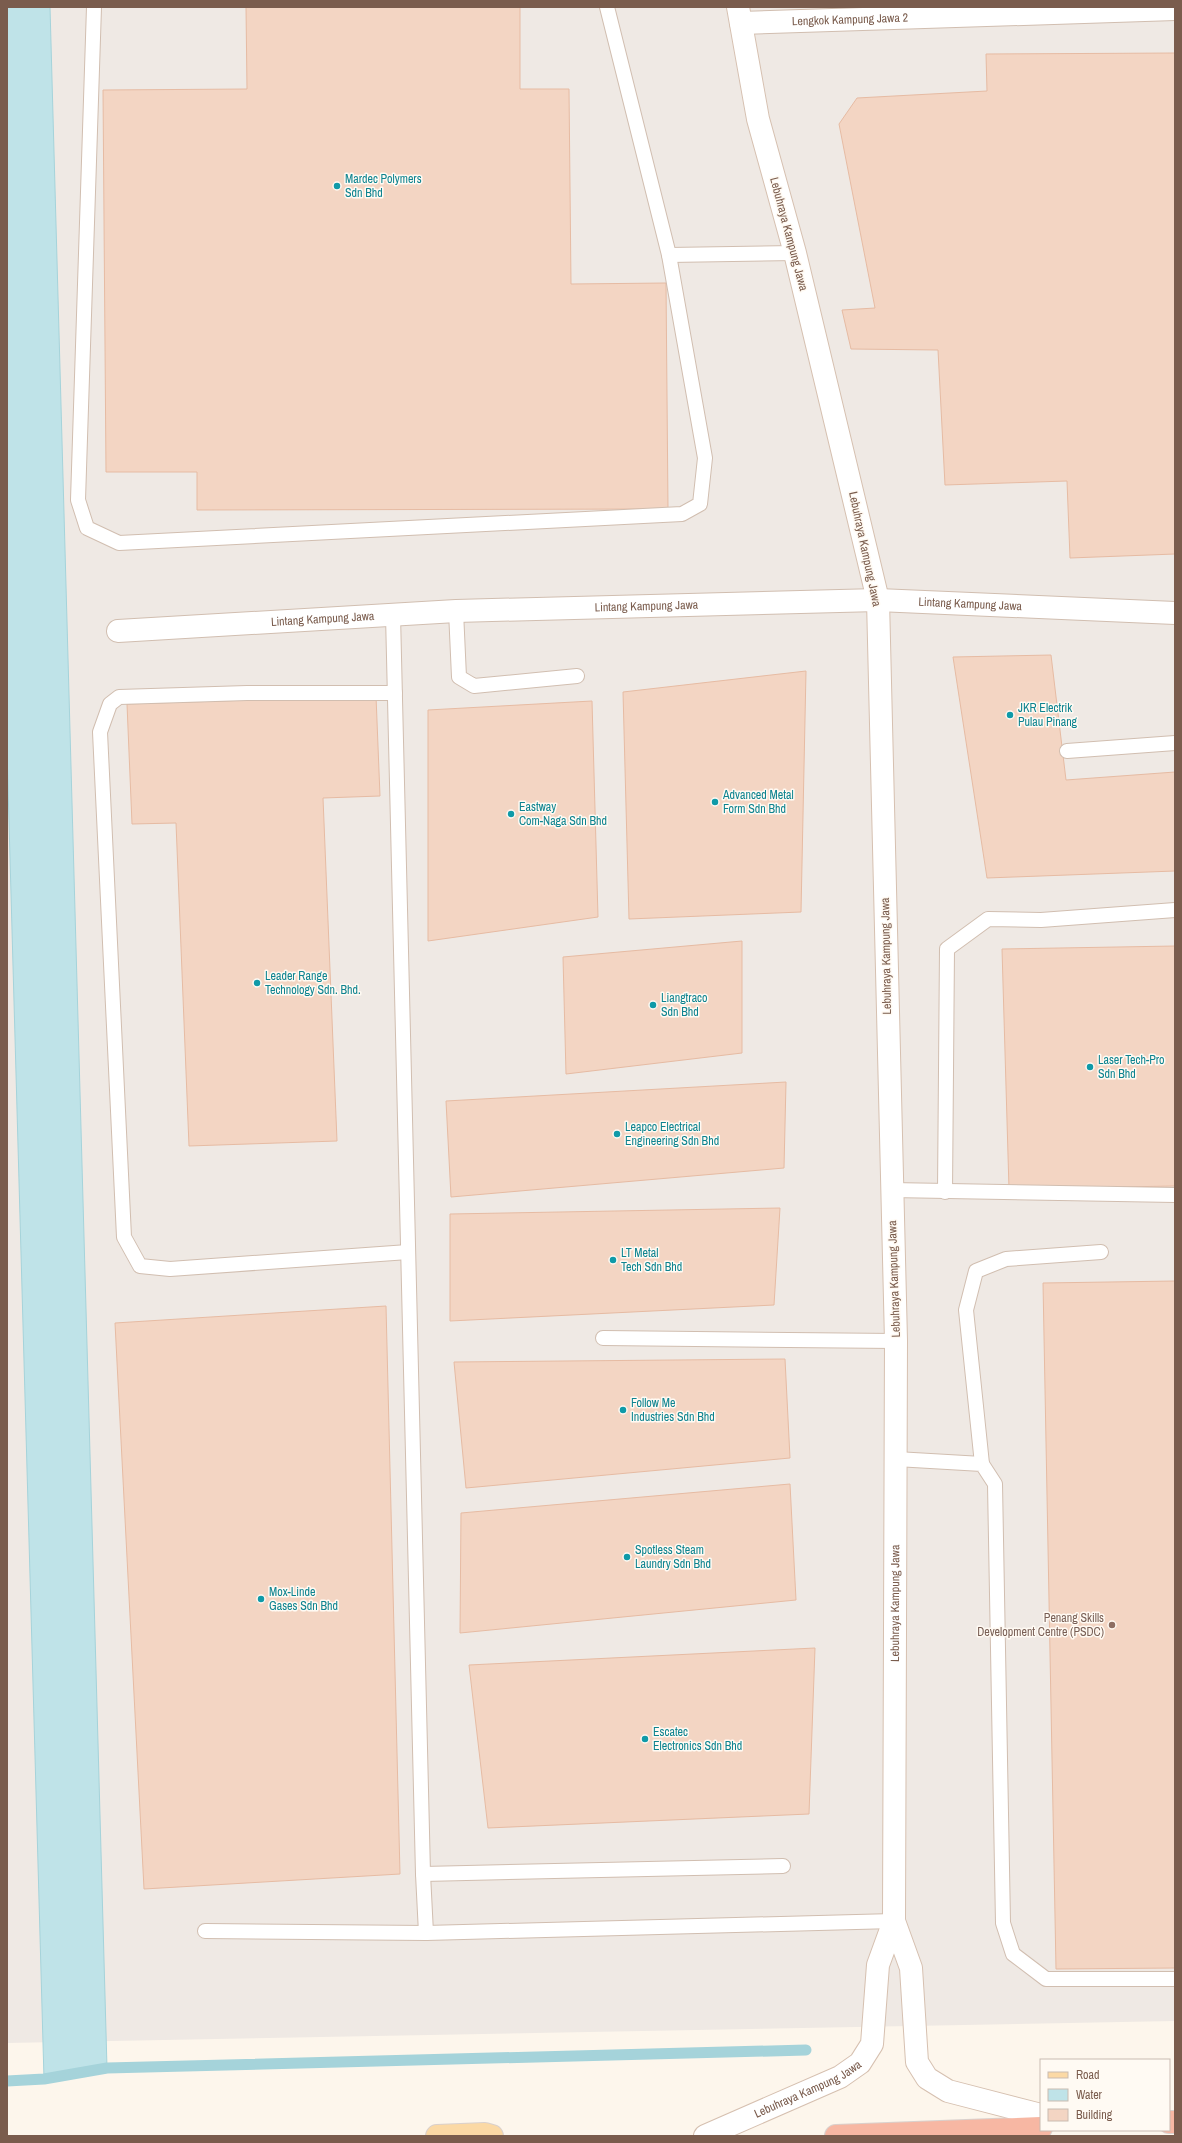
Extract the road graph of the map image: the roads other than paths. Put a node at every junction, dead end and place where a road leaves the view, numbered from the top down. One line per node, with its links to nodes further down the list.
1 (94, 7): 6 (lane)
2 (607, 7): 6 (lane)
3 (1175, 9): 4 (street, Lengkok Kampung Jawa 2)
4 (740, 15): 5 (street, Lebuhraya Kampung Jawa)
5 (795, 252): 6 (lane); 7 (street, Lebuhraya Kampung Jawa)
6 (669, 255)
7 (878, 600): 8 (street, Lintang Kampung Jawa); 9 (street, Lintang Kampung Jawa); 17 (street, Lebuhraya Kampung Jawa)
8 (456, 611): 10 (street, Lintang Kampung Jawa); 12 (lane)
9 (1175, 613)
10 (393, 615): 11 (street, Lintang Kampung Jawa); 13 (lane)
11 (118, 632)
12 (577, 676)
13 (395, 693): 20 (lane); 20 (lane)
14 (1175, 743): 15 (lane)
15 (1067, 751)
16 (1175, 910): 18 (lane)
17 (891, 1190): 18 (lane); 23 (street, Lebuhraya Kampung Jawa)
18 (945, 1192): 19 (lane)
19 (1175, 1195)
20 (408, 1252): 27 (lane)
21 (1101, 1252): 25 (lane)
22 (603, 1338): 23 (lane)
23 (896, 1341): 24 (street, Lebuhraya Kampung Jawa)
24 (896, 1459): 25 (lane); 28 (street, Lebuhraya Kampung Jawa)
25 (982, 1464): 31 (lane)
26 (783, 1866): 27 (lane)
27 (422, 1874): 30 (lane)
28 (894, 1921): 30 (lane); 32 (street, Lebuhraya Kampung Jawa); 36 (street, Lebuhraya Kampung Jawa)
29 (205, 1931): 30 (lane)
30 (426, 1933)
31 (1175, 1979)
32 (1040, 2115)
33 (1040, 2128): 37 (highway)
34 (438, 2136): 35 (main road)
35 (492, 2136)
36 (706, 2136)
37 (836, 2136)

